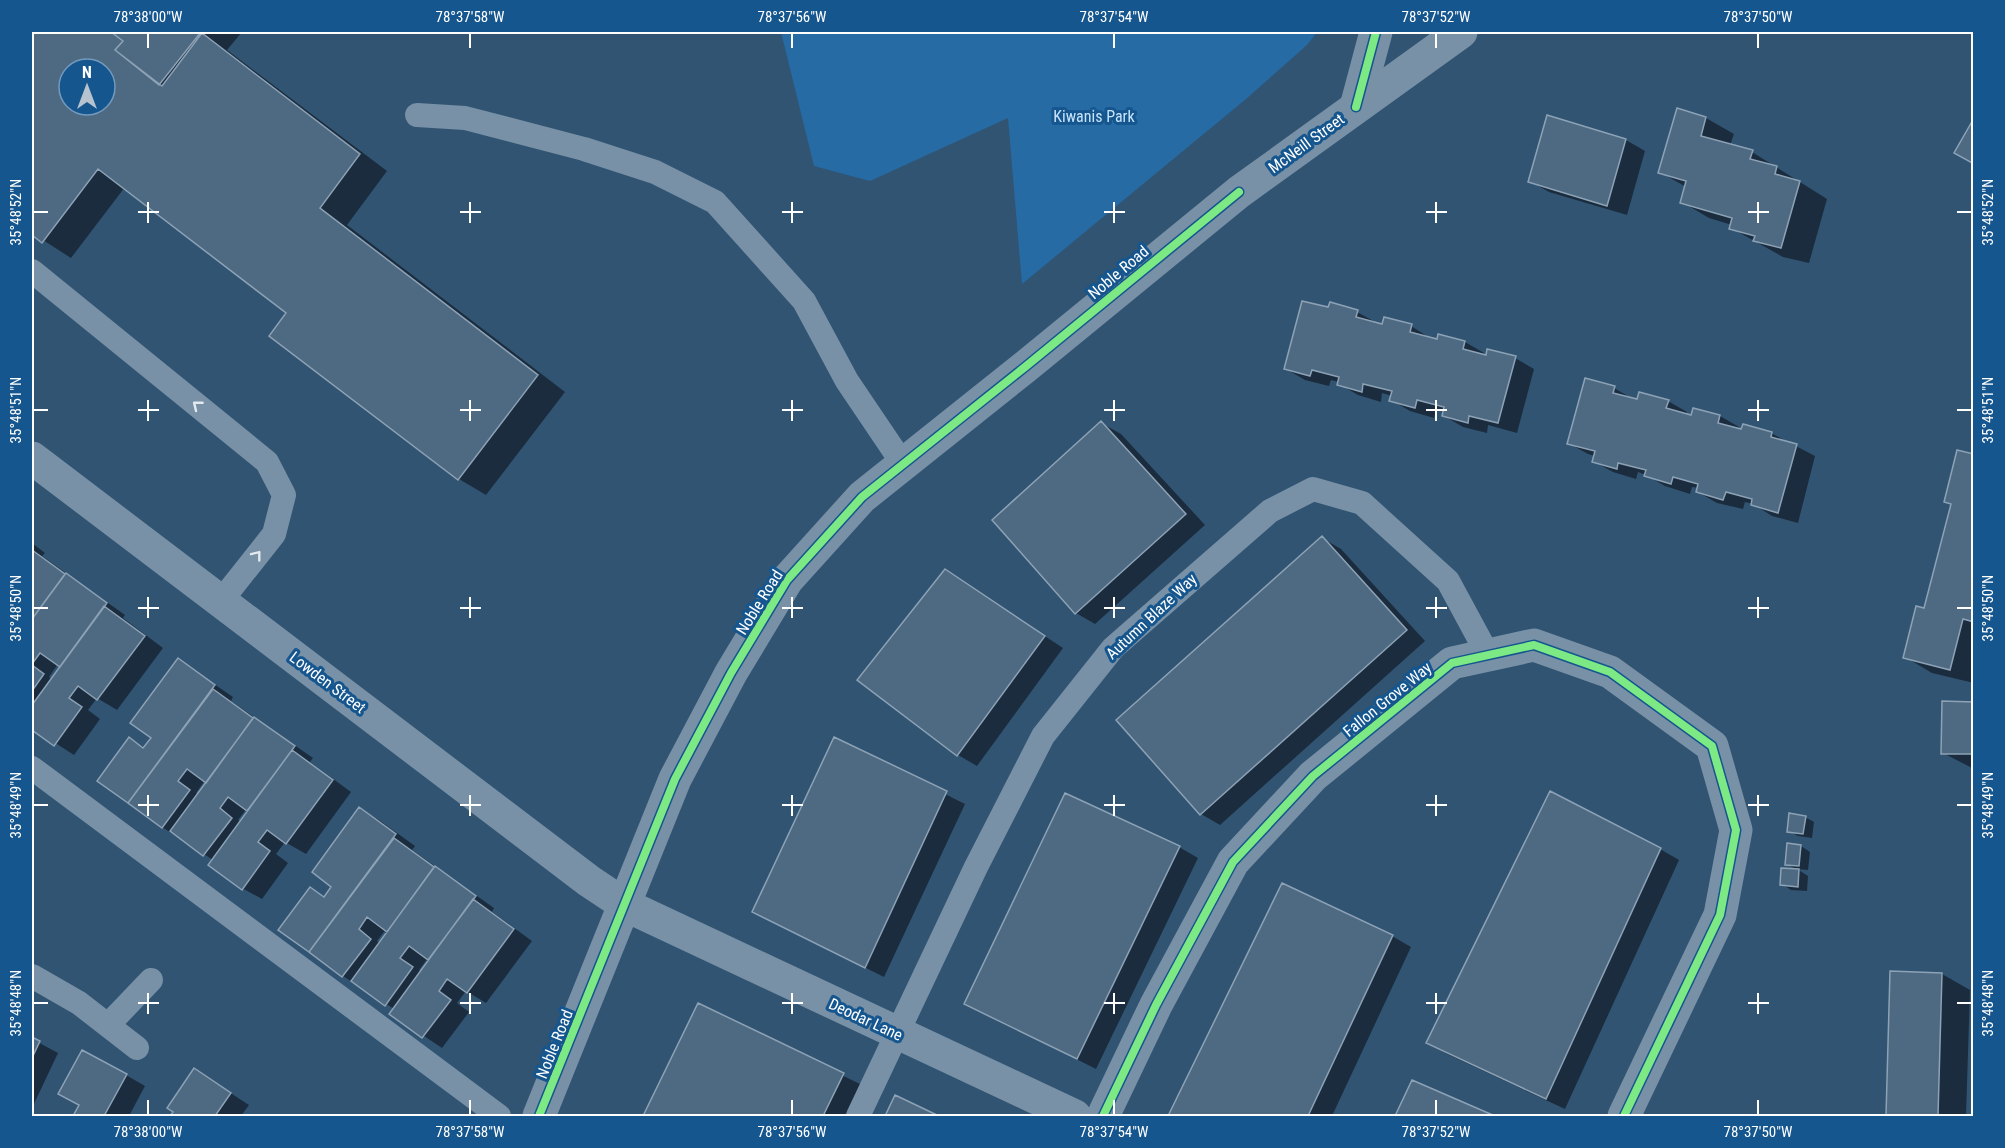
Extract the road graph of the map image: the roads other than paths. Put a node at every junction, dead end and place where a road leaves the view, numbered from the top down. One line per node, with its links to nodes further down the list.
1 (1376, 32): 3 (street)
2 (1461, 32): 3 (street, McNeill Street)
3 (1356, 107): 5 (street, McNeill Street)
4 (417, 115): 8 (lane)
5 (1239, 192): 8 (street, Noble Road)
6 (32, 271): 9 (lane, one-way to 6)
7 (32, 458): 9 (street, Lowden Street)
8 (903, 464): 12 (street, Noble Road)
9 (221, 601): 12 (street, Lowden Street)
10 (1488, 655): 16 (lane, Autumn Blaze Way); 22 (street, Fallon Grove Way); 23 (street, Fallon Grove Way)
11 (32, 768): 18 (lane)
12 (625, 905): 16 (street, Deodar Lane); 19 (street, Noble Road)
13 (32, 976): 15 (lane)
14 (151, 980): 15 (lane)
15 (108, 1025): 17 (lane)
16 (897, 1034): 20 (lane, Autumn Blaze Way); 21 (street, Deodar Lane)
17 (137, 1048)
18 (499, 1116)
19 (539, 1116)
20 (858, 1116)
21 (1075, 1116)
22 (1103, 1116)
23 (1624, 1116)

